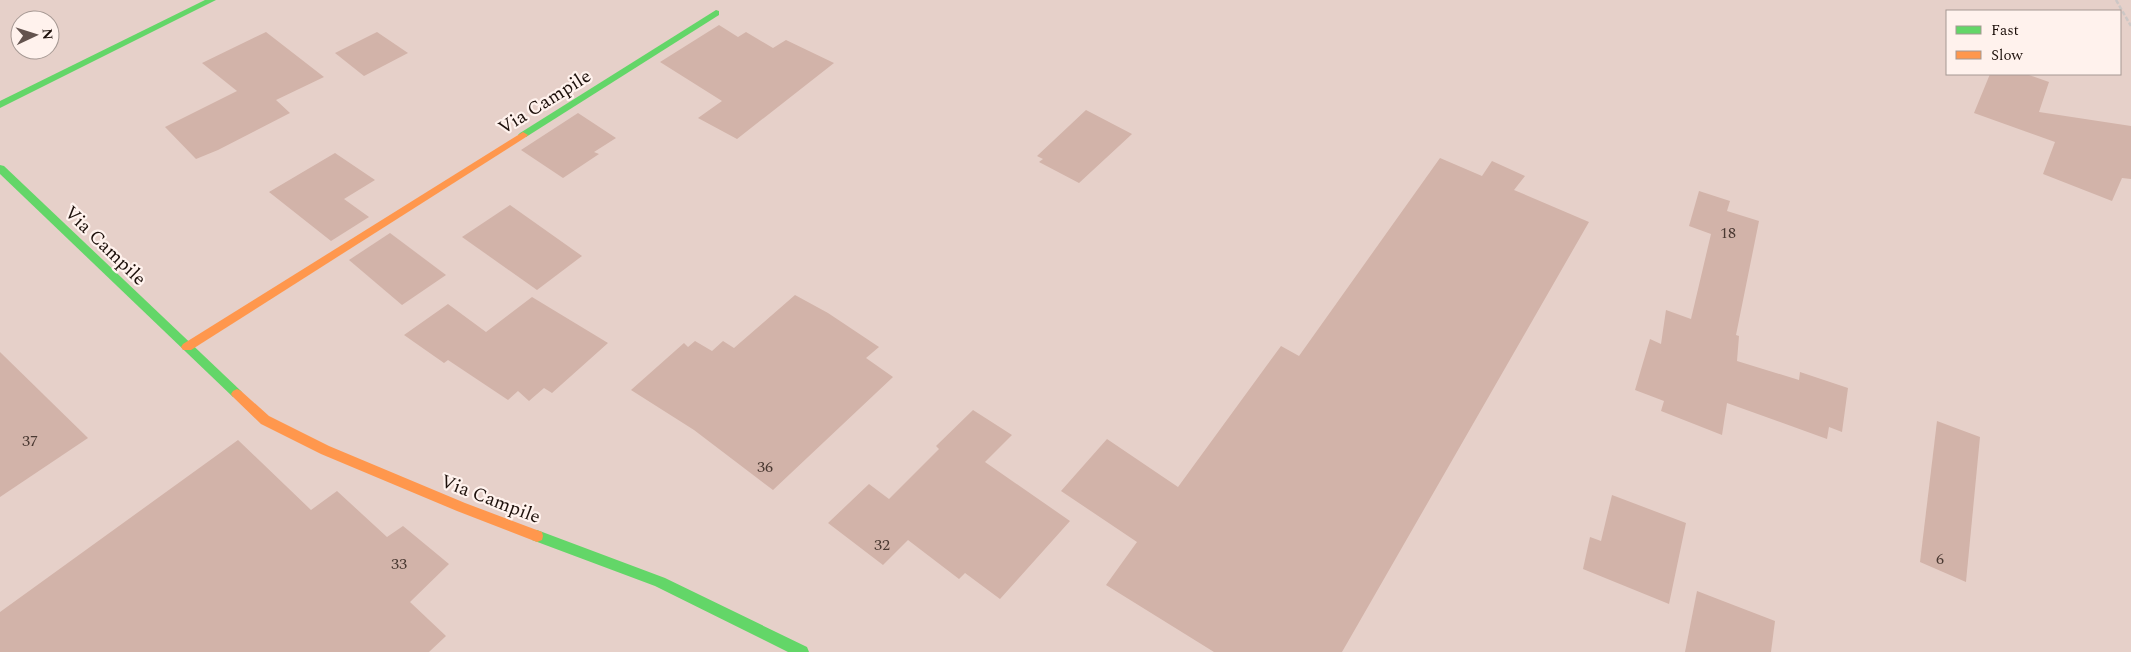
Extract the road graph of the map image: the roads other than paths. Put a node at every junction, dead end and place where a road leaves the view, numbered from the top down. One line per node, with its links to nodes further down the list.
1 (212, 0): 3 (street)
2 (716, 13): 5 (street, Via Campile)
3 (0, 106)
4 (0, 168): 5 (street, Via Campile)
5 (187, 347): 6 (street, Via Campile)
6 (802, 652)

